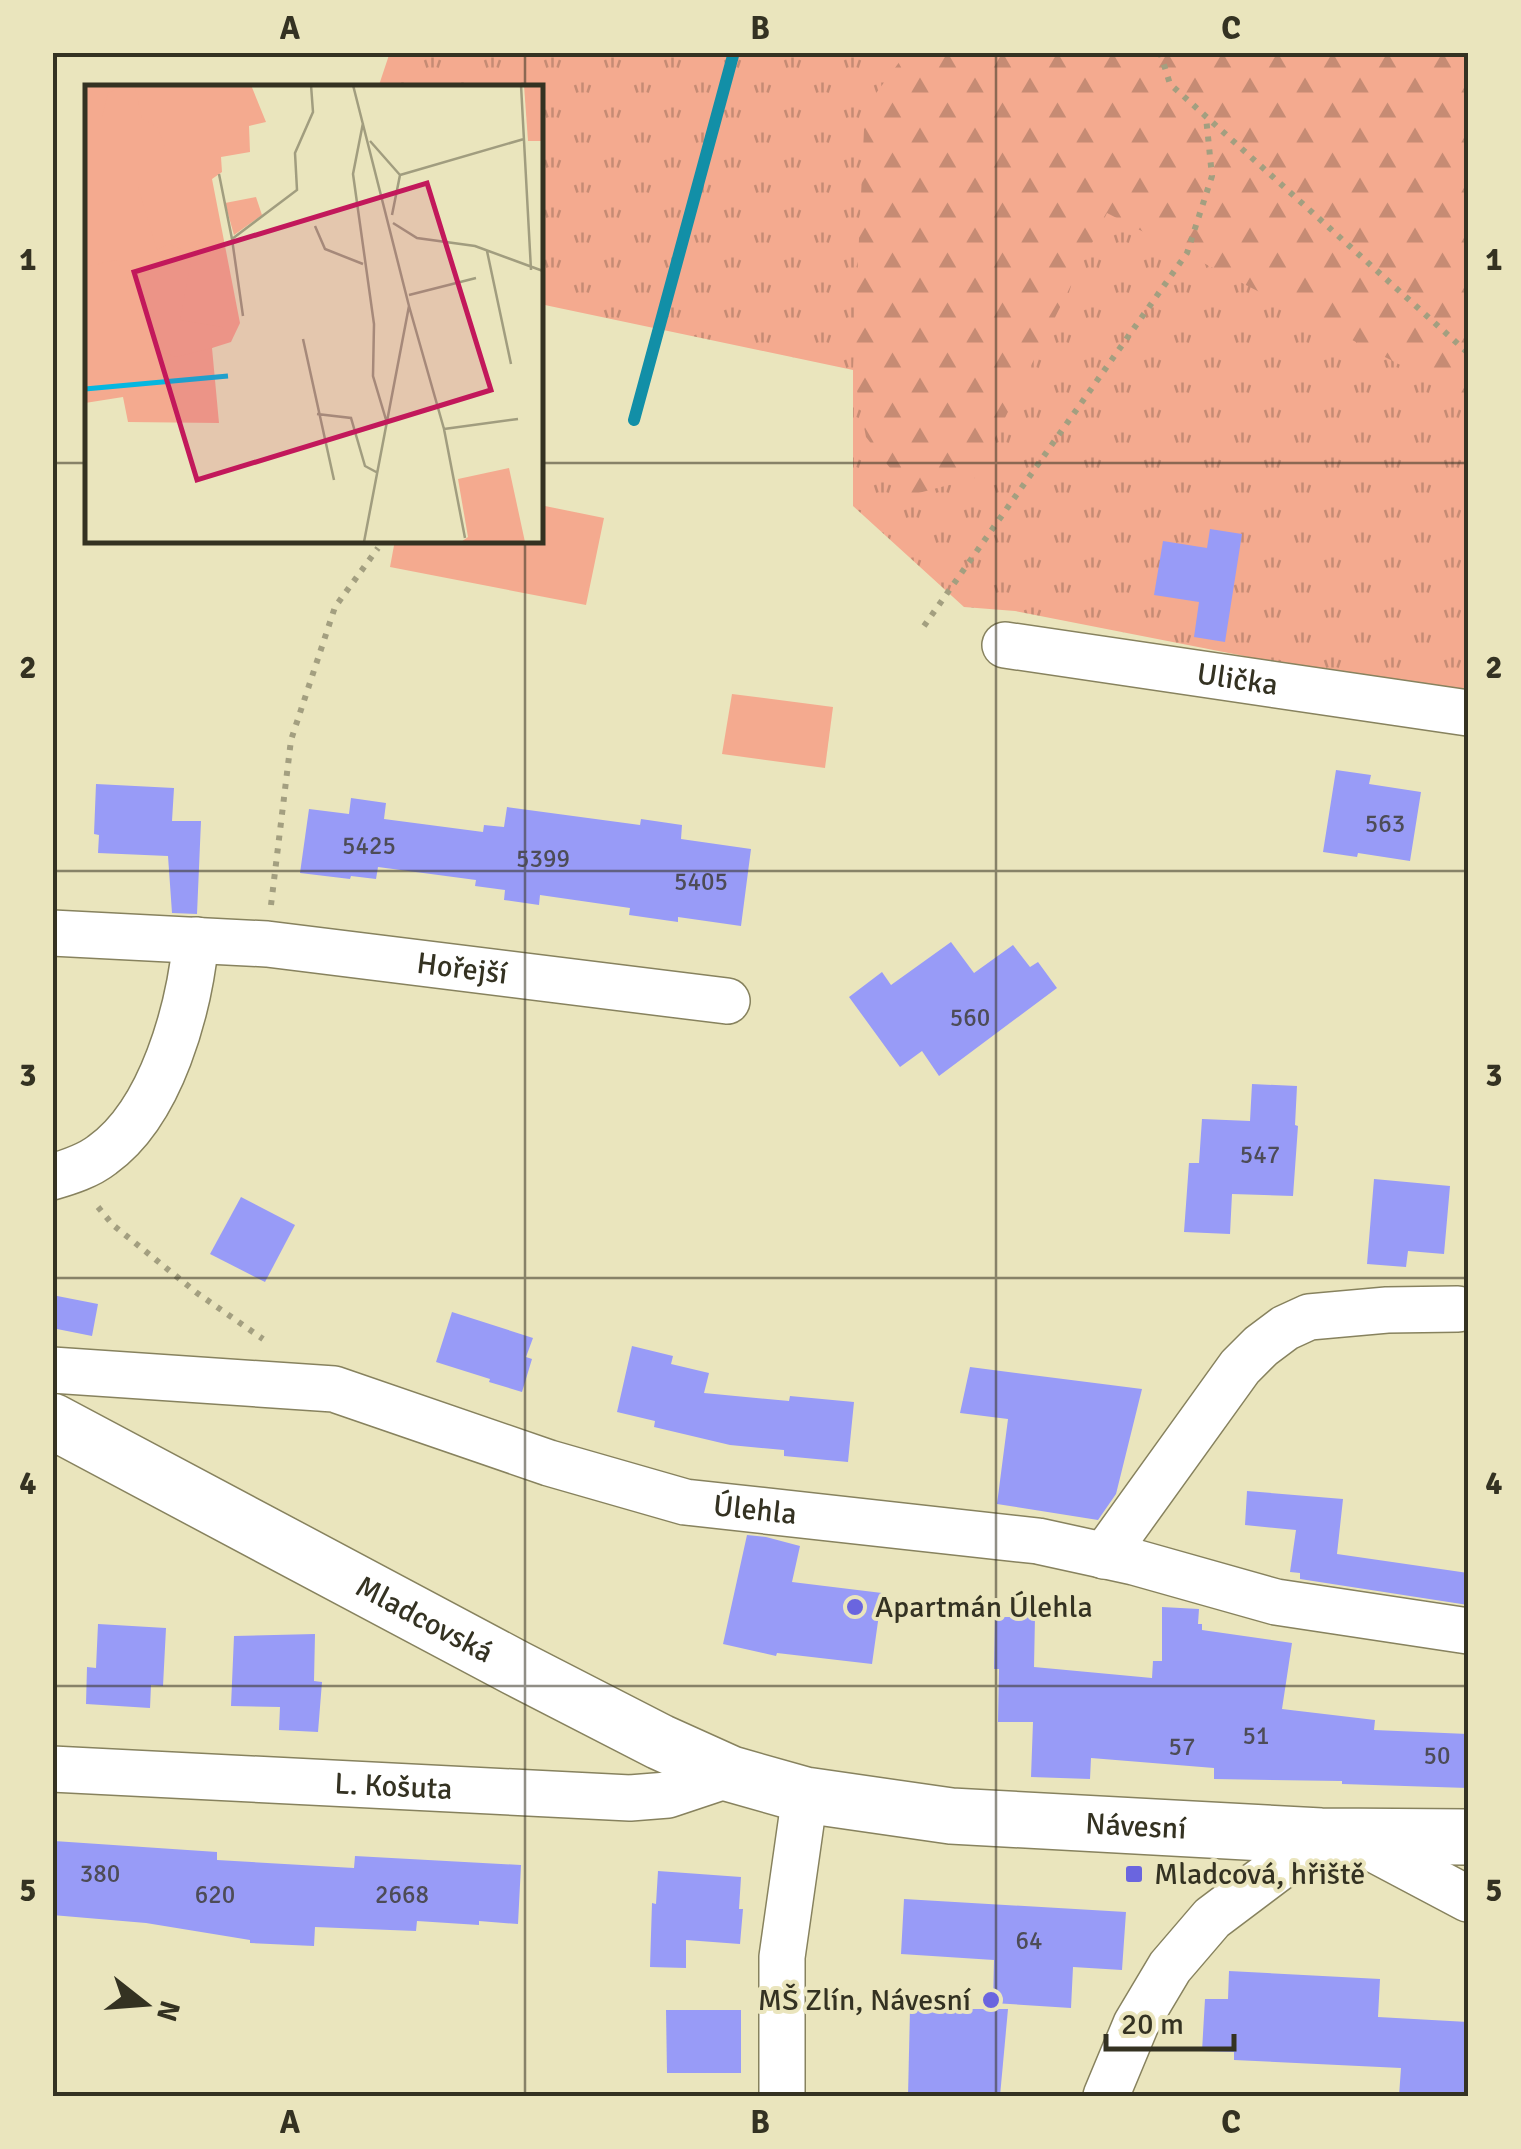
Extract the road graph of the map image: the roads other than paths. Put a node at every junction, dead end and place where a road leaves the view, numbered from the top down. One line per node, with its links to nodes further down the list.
1 (1005, 645): 2 (street, Ulička)
2 (1468, 713)
3 (52, 933): 4 (street, Hořejší)
4 (196, 940): 5 (street, Hořejší); 6 (street)
5 (728, 1000)
6 (52, 1177)
7 (1458, 1309): 10 (street)
8 (52, 1370): 10 (street, Úlehla)
9 (52, 1420): 13 (street, Mladcovská)
10 (1104, 1556): 11 (street, Úlehla)
11 (1468, 1631)
12 (52, 1769): 13 (street, L. Košuta)
13 (731, 1774): 14 (street, Mladcovská)
14 (805, 1795): 15 (street, Návesní); 18 (street)
15 (1334, 1836): 16 (street, Návesní); 17 (street); 19 (street)
16 (1468, 1837)
17 (1468, 1900)
18 (782, 2096)
19 (1106, 2096)

